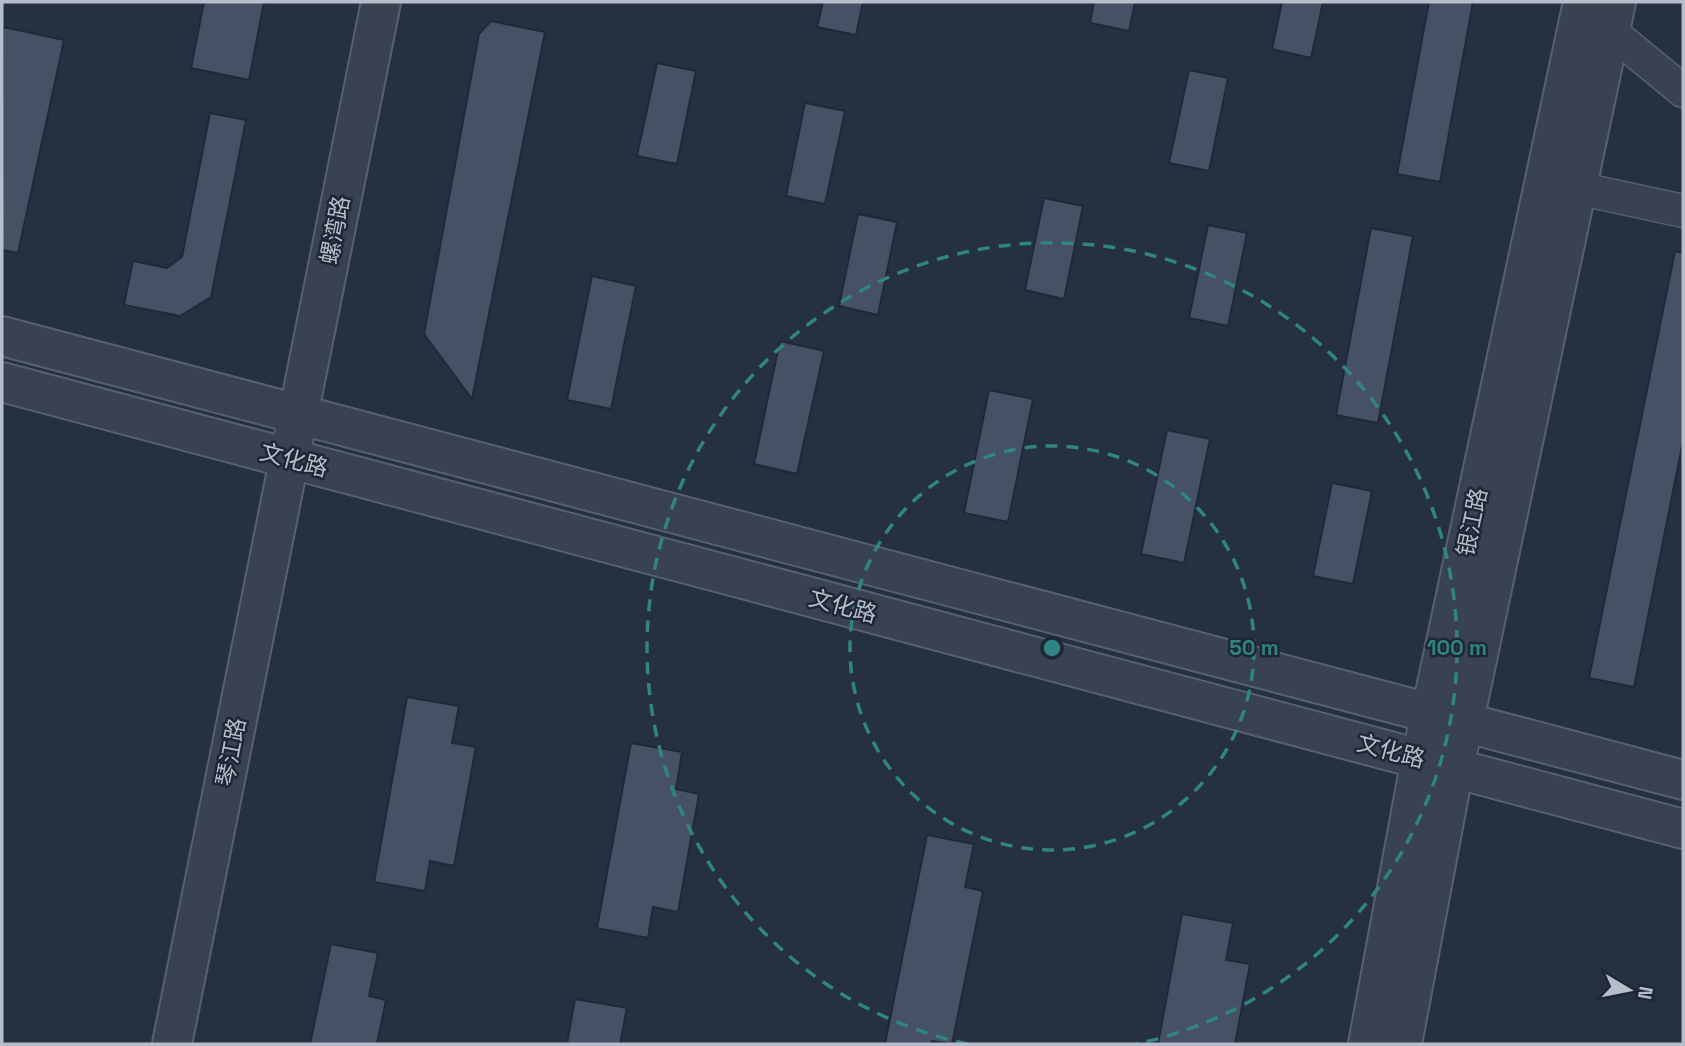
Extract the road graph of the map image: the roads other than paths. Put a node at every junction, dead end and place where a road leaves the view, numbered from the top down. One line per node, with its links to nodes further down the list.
1 (381, 2): 9 (street, 螺湾路)
2 (1583, 2): 5 (street, 银江路)
3 (1613, 17): 4 (street); 5 (street, 银江路)
4 (1683, 91)
5 (1561, 185): 6 (street); 11 (street, 银江路)
6 (1683, 211)
7 (2, 336): 9 (street, 文化路)
8 (2, 382): 10 (street, 文化路)
9 (298, 416): 10 (street, 螺湾路); 11 (street, 文化路)
10 (289, 459): 12 (street, 文化路); 15 (street, 琴江路)
11 (1447, 718): 12 (street, 银江路); 13 (street, 文化路)
12 (1438, 763): 14 (street, 文化路); 16 (street, 银江路); 17 (street, 银江路)
13 (1683, 780)
14 (1683, 829)
15 (172, 1044)
16 (1368, 1044)
17 (1402, 1044)

